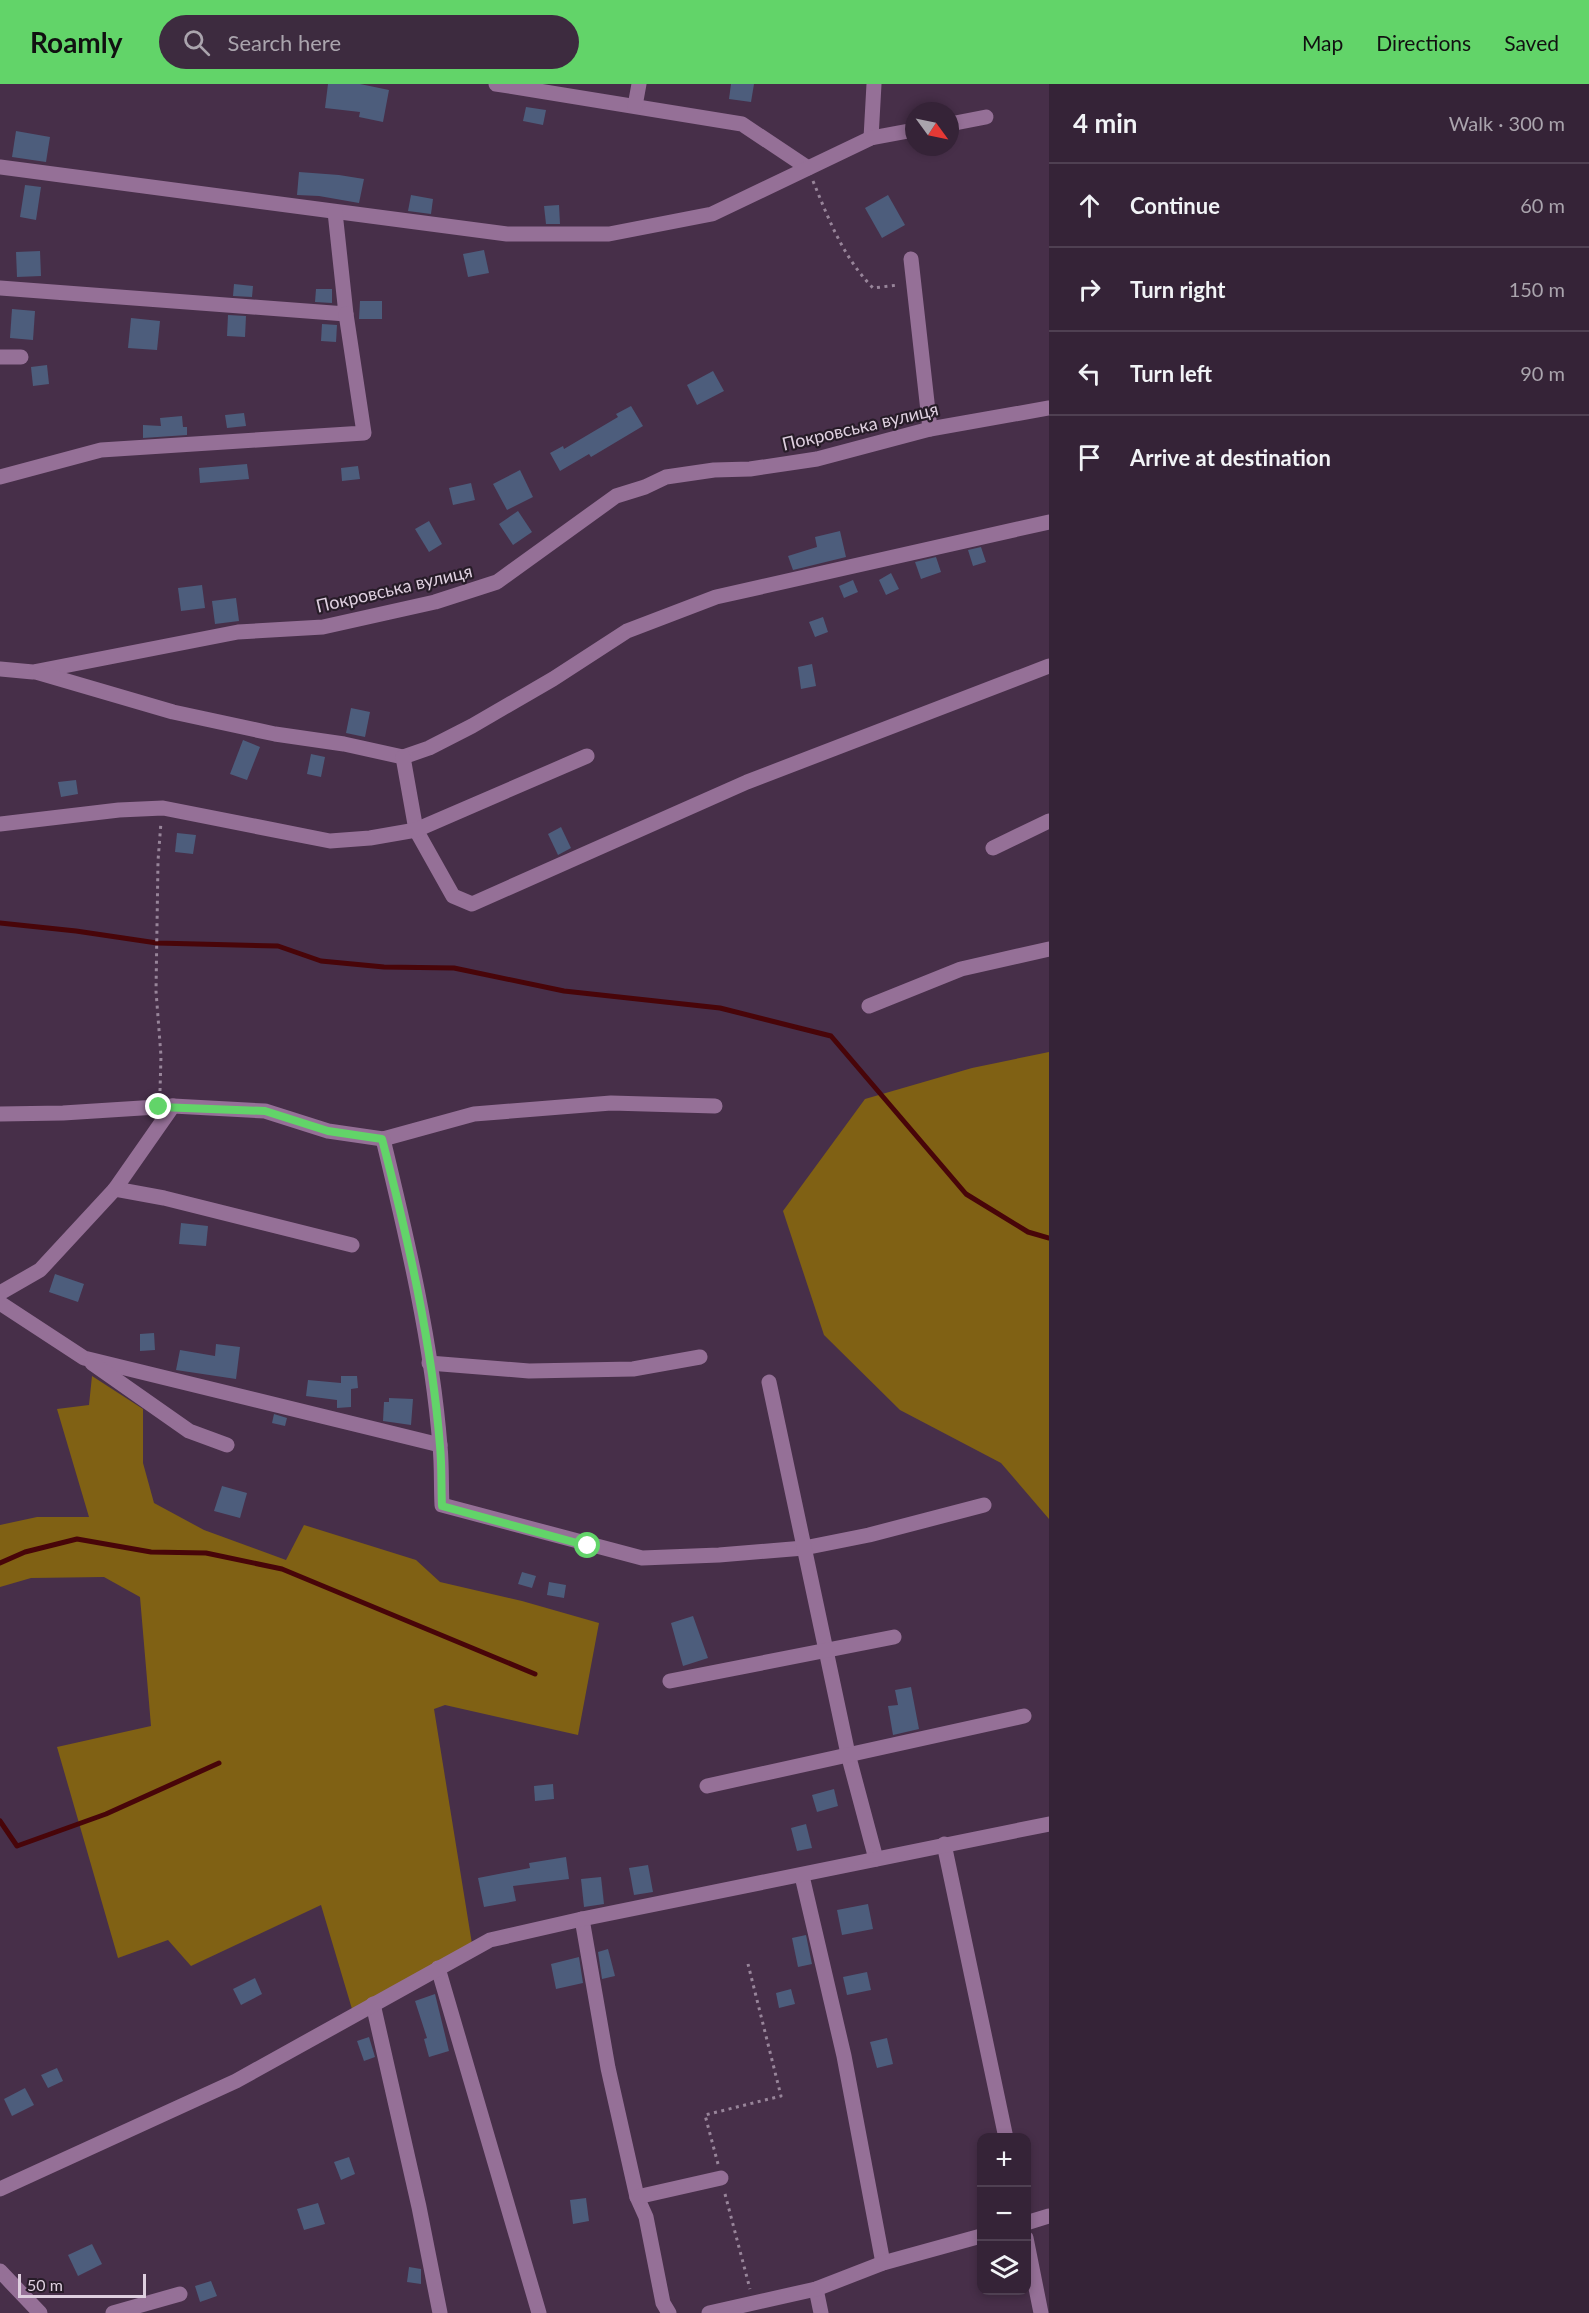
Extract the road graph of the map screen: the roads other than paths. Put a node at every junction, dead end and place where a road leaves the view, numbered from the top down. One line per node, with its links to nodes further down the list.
1 (496, 84): 4 (street)
2 (639, 84): 5 (street)
3 (874, 84): 9 (street)
4 (524, 86): 5 (street)
5 (635, 106): 11 (street)
6 (986, 117): 7 (street)
7 (959, 122)
8 (905, 132): 9 (street)
9 (871, 138): 11 (street)
10 (0, 167): 12 (street)
11 (808, 168): 12 (street)
12 (335, 212): 15 (street)
13 (911, 259): 19 (street)
14 (0, 288): 15 (street)
15 (346, 314): 20 (street)
16 (0, 357): 17 (street)
17 (21, 357)
18 (1049, 408): 19 (street, Покровська вулиця)
19 (930, 429): 24 (street, Покровська вулиця)
20 (0, 477)
21 (1049, 522): 25 (street)
22 (1049, 666): 29 (street)
23 (0, 669): 24 (street, Покровська вулиця)
24 (33, 672): 25 (street)
25 (403, 756): 29 (street)
26 (587, 756): 29 (street)
27 (1049, 821): 30 (street)
28 (0, 824): 29 (street)
29 (416, 830)
30 (993, 848)
31 (1049, 949): 32 (street)
32 (869, 1006)
33 (166, 1106): 35 (street); 36 (street); 37 (street)
34 (715, 1106): 36 (street)
35 (0, 1114)
36 (382, 1139): 43 (street)
37 (115, 1189): 38 (street); 39 (street)
38 (352, 1245)
39 (0, 1293)
40 (0, 1303): 42 (street)
41 (700, 1357): 43 (street)
42 (84, 1358): 45 (street); 46 (street)
43 (429, 1363): 46 (street)
44 (769, 1382): 48 (street)
45 (227, 1445)
46 (440, 1446): 48 (street)
47 (984, 1505): 48 (street)
48 (804, 1548): 50 (street)
49 (894, 1637): 50 (street)
50 (826, 1650): 51 (street); 53 (street)
51 (670, 1681)
52 (1024, 1716): 53 (street)
53 (848, 1754): 54 (street); 57 (street)
54 (707, 1786)
55 (1049, 1824): 56 (street)
56 (944, 1844): 57 (street); 62 (street)
57 (876, 1859): 58 (street)
58 (802, 1876): 59 (street); 70 (street)
59 (582, 1919): 60 (street); 65 (street)
60 (438, 1968): 61 (street); 77 (street)
61 (373, 2004): 64 (street); 76 (street)
62 (1005, 2133)
63 (721, 2178): 65 (street)
64 (0, 2189)
65 (638, 2197): 78 (street)
66 (1049, 2216): 67 (street)
67 (1031, 2221)
68 (977, 2237): 70 (street)
69 (1027, 2241): 81 (street)
70 (883, 2263): 72 (street)
71 (0, 2271): 74 (street)
72 (816, 2289): 79 (street); 80 (street)
73 (180, 2294): 75 (street)
74 (40, 2313)
75 (112, 2313)
76 (440, 2313)
77 (539, 2313)
78 (669, 2313)
79 (709, 2313)
80 (821, 2313)
81 (1041, 2313)

